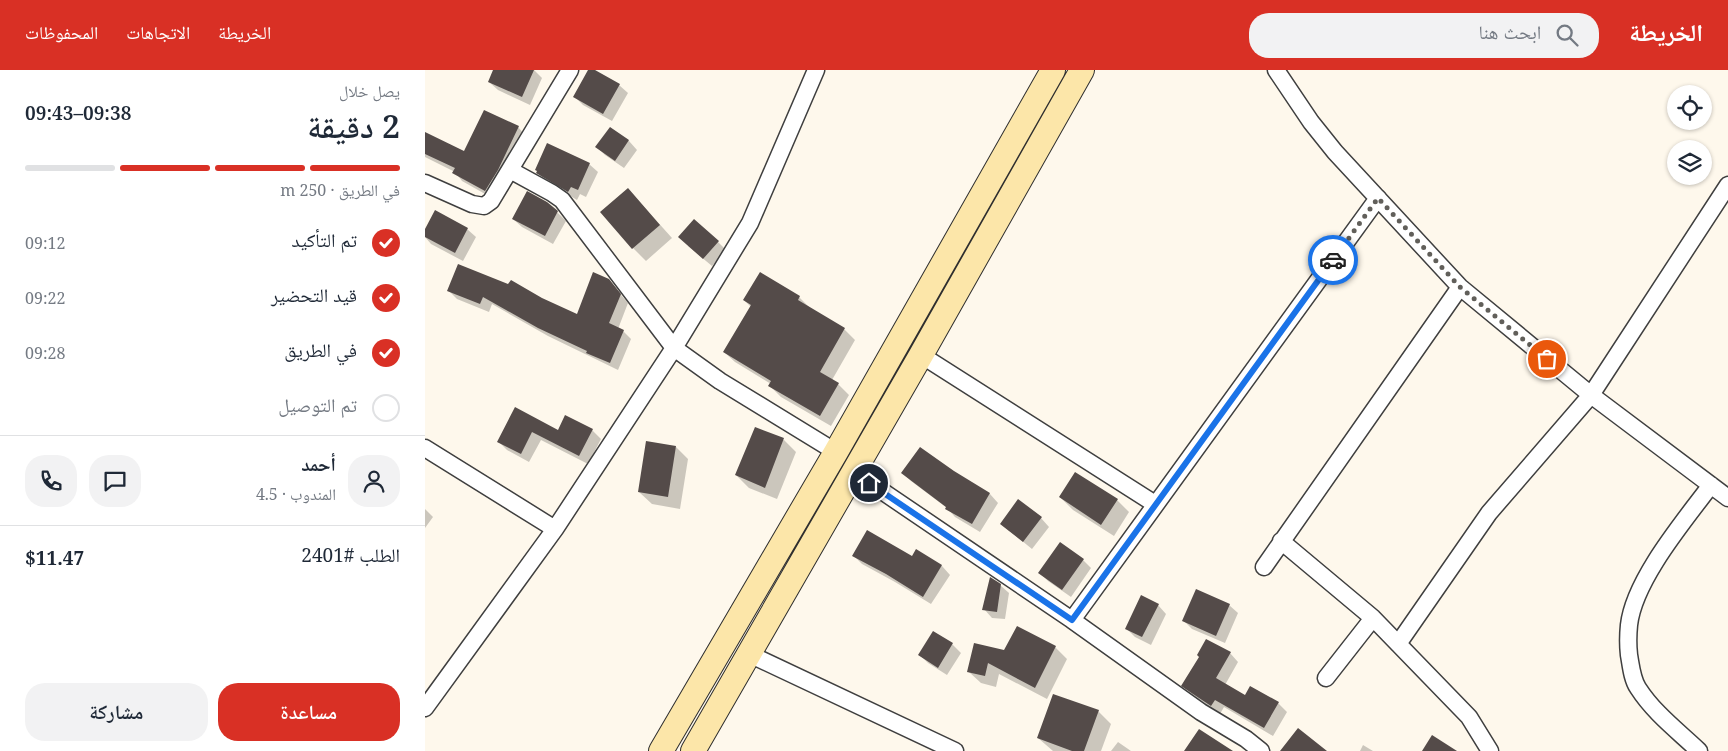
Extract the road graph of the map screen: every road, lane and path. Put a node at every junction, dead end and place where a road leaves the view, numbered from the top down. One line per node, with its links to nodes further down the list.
1 (570, 70): 6 (street)
2 (816, 70): 11 (street)
3 (1053, 70): 15 (street)
4 (1083, 70): 12 (street)
5 (1277, 70): 9 (street)
6 (510, 170): 7 (street); 11 (street)
7 (425, 183)
8 (1728, 185): 13 (street)
9 (1378, 198): 10 (street); 19 (street)
10 (1460, 287): 13 (street); 21 (street)
11 (674, 348): 15 (street); 20 (street)
12 (921, 356): 16 (street); 19 (street)
13 (1591, 395): 17 (street); 25 (street)
14 (425, 448): 20 (street)
15 (836, 452): 29 (street)
16 (854, 472): 24 (street); 26 (street)
17 (1711, 485): 18 (street); 34 (street)
18 (1728, 498)
19 (1155, 504): 24 (street)
20 (555, 529): 28 (street)
21 (1281, 541): 22 (street); 23 (street)
22 (1264, 567)
23 (1373, 618): 25 (street); 27 (street)
24 (1072, 620): 32 (street)
25 (1398, 644): 33 (street)
26 (749, 654): 30 (street); 31 (street)
27 (1326, 678)
28 (425, 708)
29 (661, 751)
30 (693, 751)
31 (955, 751)
32 (1261, 751)
33 (1490, 751)
34 (1699, 751)

